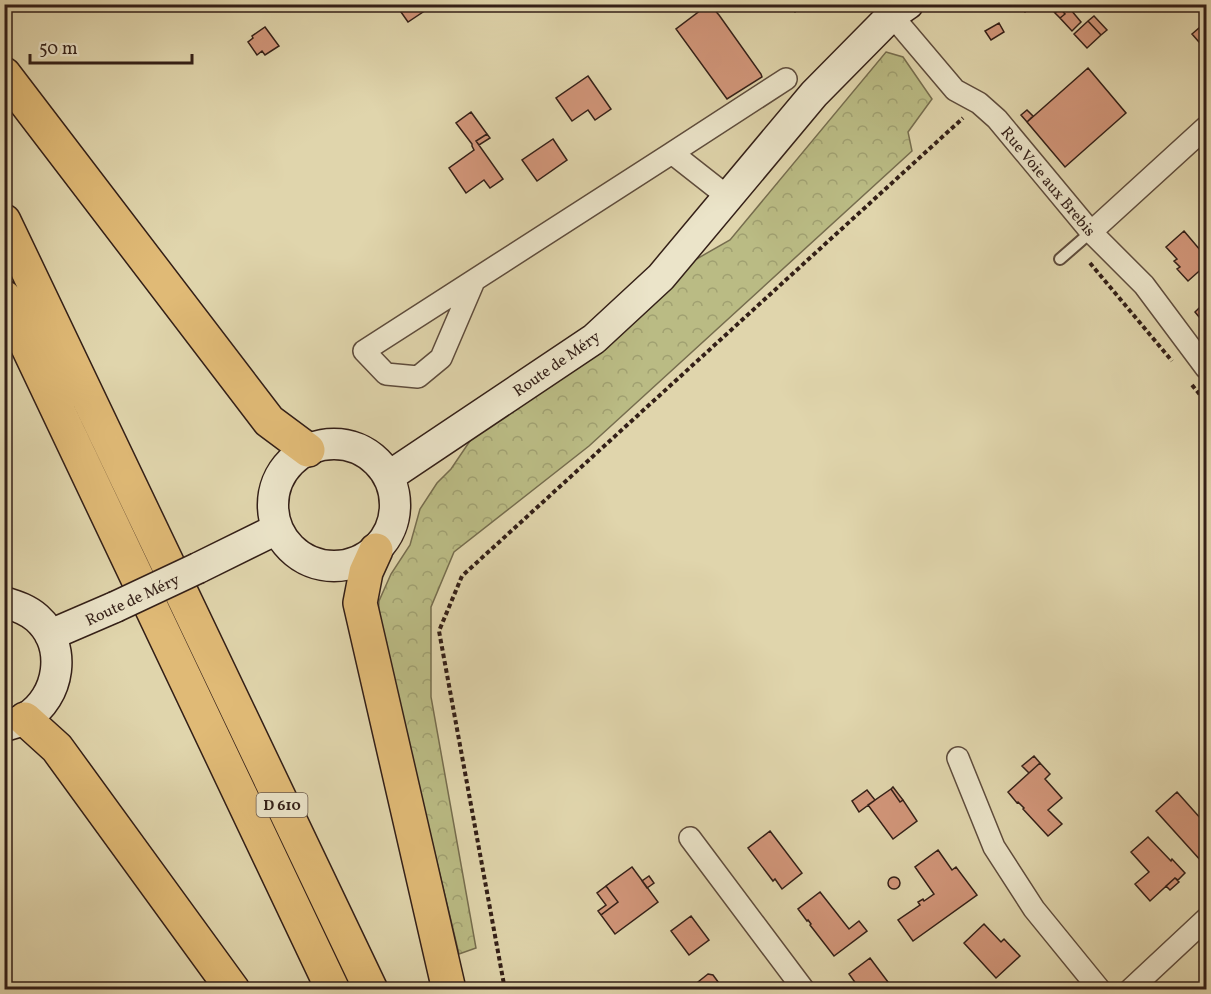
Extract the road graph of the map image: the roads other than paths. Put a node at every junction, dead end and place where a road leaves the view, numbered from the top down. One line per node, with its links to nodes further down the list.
1 (894, 8): 6 (main road, Route de Méry); 8 (street, Rue Voie aux Brebis)
2 (4, 74): 13 (highway)
3 (786, 79): 5 (street)
4 (1206, 127): 8 (street)
5 (672, 153): 6 (street); 10 (street)
6 (728, 197): 14 (main road, Route de Méry)
7 (4, 221): 25 (highway, D 610)
8 (1092, 232): 9 (lane); 12 (street, Rue Voie aux Brebis)
9 (1060, 259)
10 (474, 281): 10 (street)
11 (4, 297): 24 (highway, D 610)
12 (1206, 368)
13 (308, 450): 14 (main road); 15 (main road)
14 (388, 477): 16 (main road)
15 (277, 529): 16 (main road); 18 (main road, Route de Méry, bridge)
16 (376, 550): 26 (highway)
17 (4, 602): 18 (main road)
18 (50, 635): 19 (main road)
19 (15, 722): 23 (highway)
20 (958, 758): 28 (street)
21 (690, 838): 27 (street)
22 (1206, 919): 29 (street)
23 (233, 990)
24 (333, 990)
25 (370, 990)
26 (449, 990)
27 (804, 990)
28 (1100, 990)
29 (1130, 990)

